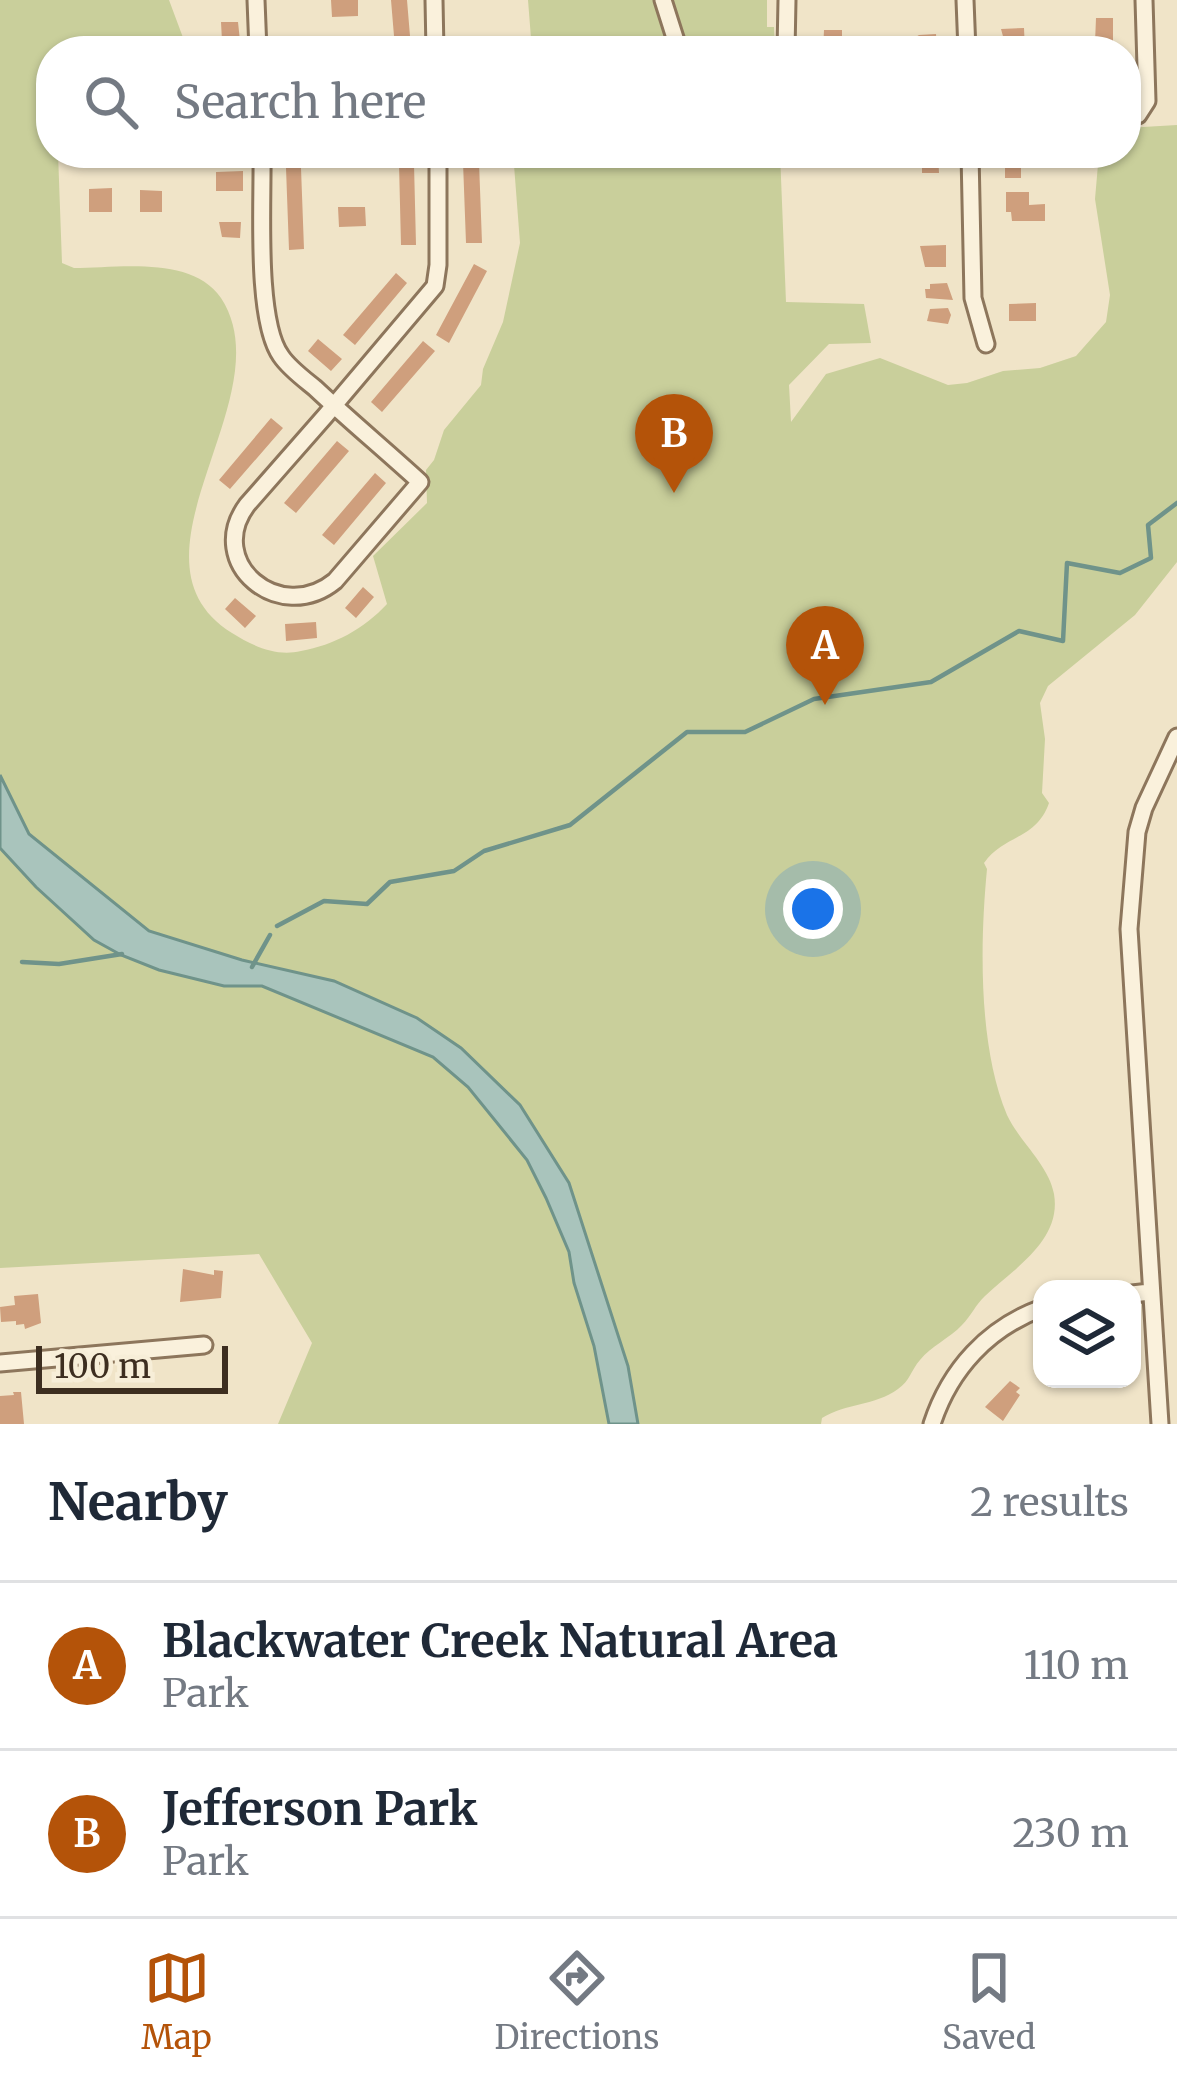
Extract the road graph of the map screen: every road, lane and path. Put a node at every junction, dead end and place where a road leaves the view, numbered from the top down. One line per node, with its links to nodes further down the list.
1 (256, 0): 7 (street)
2 (434, 0): 8 (street)
3 (663, 0): 9 (street)
4 (787, 0): 10 (street)
5 (965, 0): 11 (street)
6 (1144, 0): 12 (street)
7 (257, 36)
8 (435, 36)
9 (674, 36)
10 (786, 36)
11 (966, 36)
12 (1141, 108)
13 (262, 168): 17 (street)
14 (438, 168): 17 (street)
15 (970, 168): 16 (street)
16 (986, 344)
17 (334, 406): 17 (street)
18 (1177, 737): 19 (street)
19 (1150, 1292): 20 (street); 25 (street)
20 (1141, 1293)
21 (1033, 1312): 24 (street)
22 (203, 1345): 23 (street)
23 (0, 1363)
24 (932, 1424)
25 (1160, 1424)

